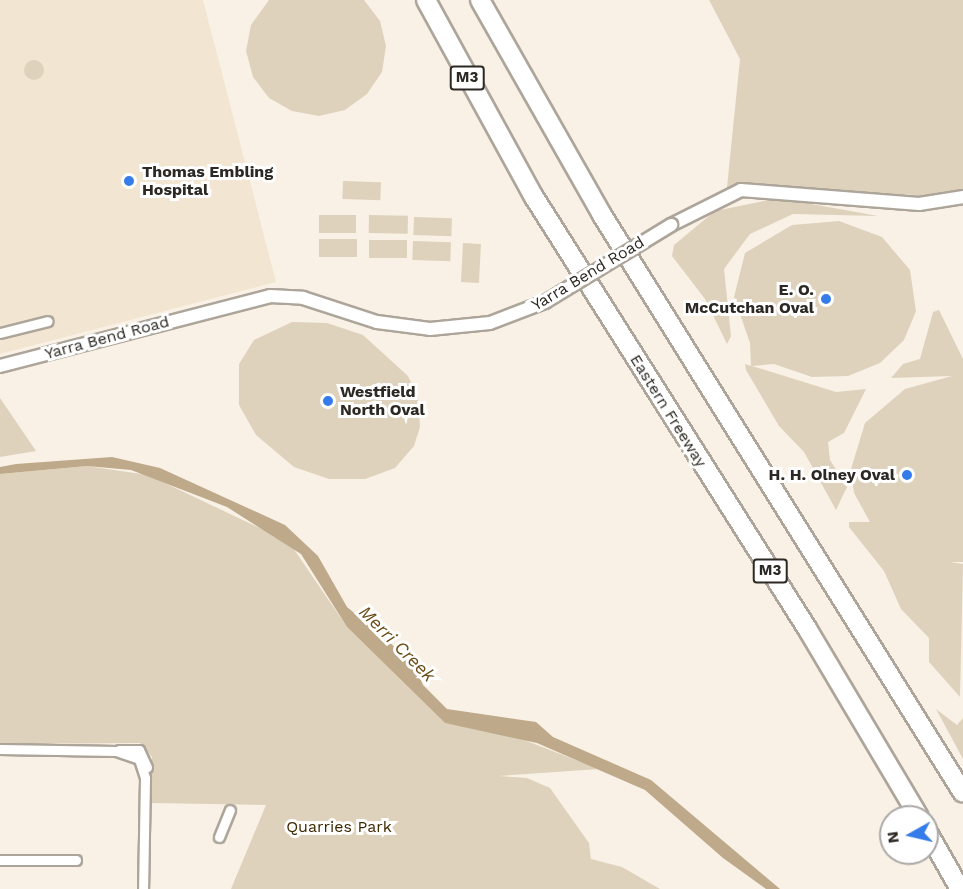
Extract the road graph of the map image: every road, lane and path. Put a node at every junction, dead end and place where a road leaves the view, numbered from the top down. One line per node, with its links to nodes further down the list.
1 (426, 0): 9 (highway, Eastern Freeway / M3)
2 (480, 0): 8 (highway)
3 (963, 197): 6 (street, Yarra Bend Road, bridge)
4 (48, 321): 5 (street)
5 (0, 333)
6 (0, 366)
7 (0, 749): 15 (street)
8 (963, 792)
9 (912, 805)
10 (230, 810): 11 (street)
11 (219, 837)
12 (939, 852): 16 (highway)
13 (0, 860): 14 (street)
14 (76, 860)
15 (143, 889)
16 (960, 889)

